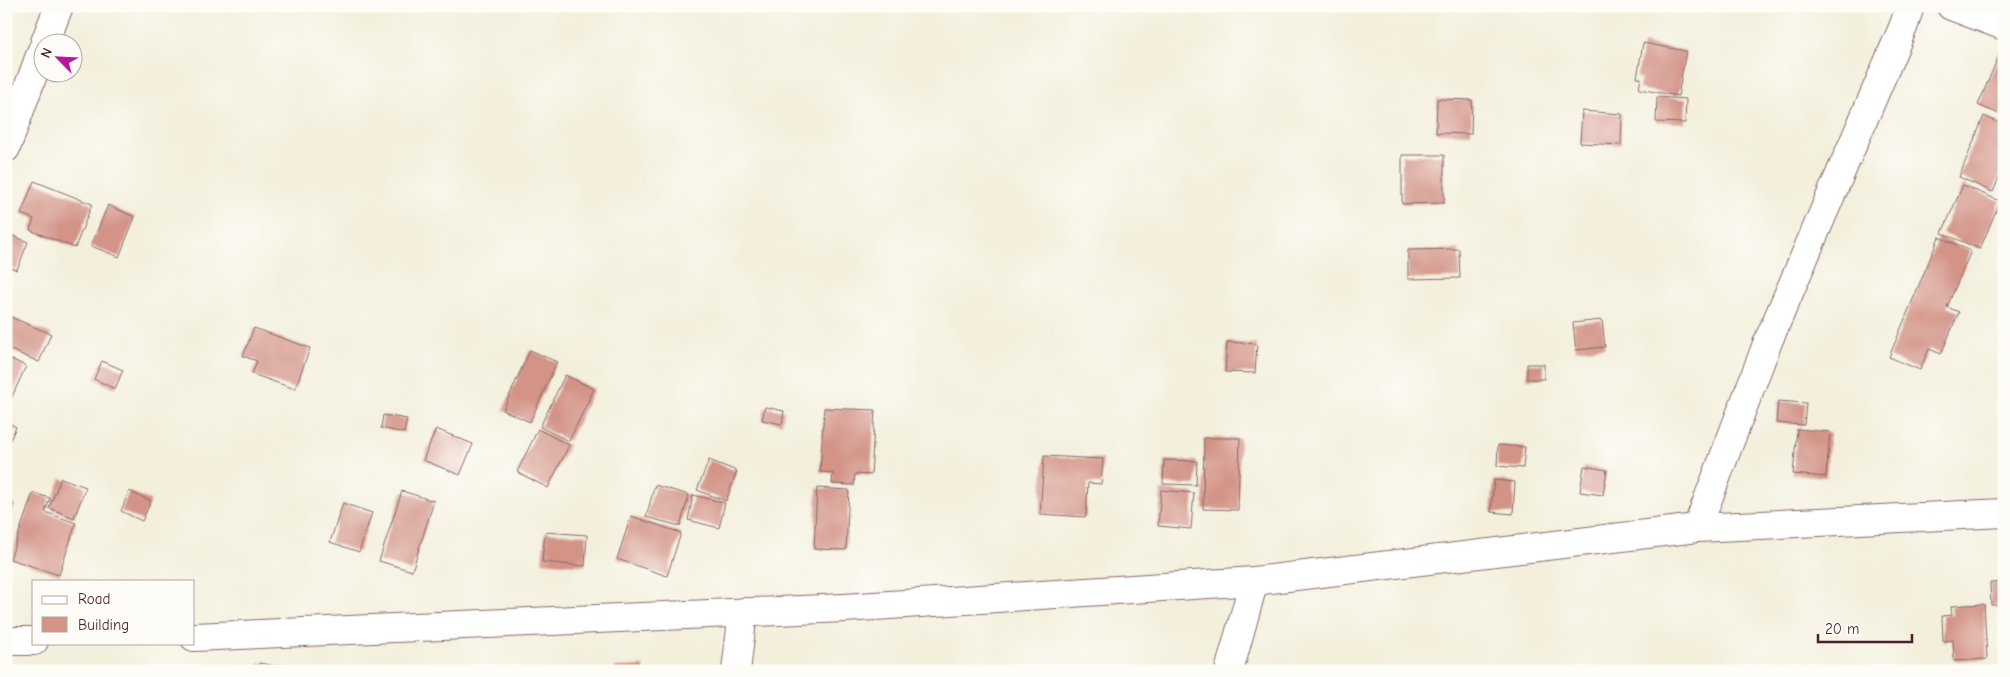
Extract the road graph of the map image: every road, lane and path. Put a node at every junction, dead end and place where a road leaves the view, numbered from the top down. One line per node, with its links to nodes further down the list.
1 (59, 6): 5 (street)
2 (1910, 6): 9 (street)
3 (1951, 6): 4 (street)
4 (2004, 26)
5 (49, 32)
6 (32, 77): 7 (street)
7 (6, 148)
8 (2004, 513): 9 (street)
9 (1697, 528): 10 (street)
10 (1254, 581): 11 (street); 16 (street)
11 (743, 612): 12 (street); 15 (street)
12 (195, 636)
13 (32, 641): 14 (street)
14 (6, 642)
15 (736, 671)
16 (1230, 671)

